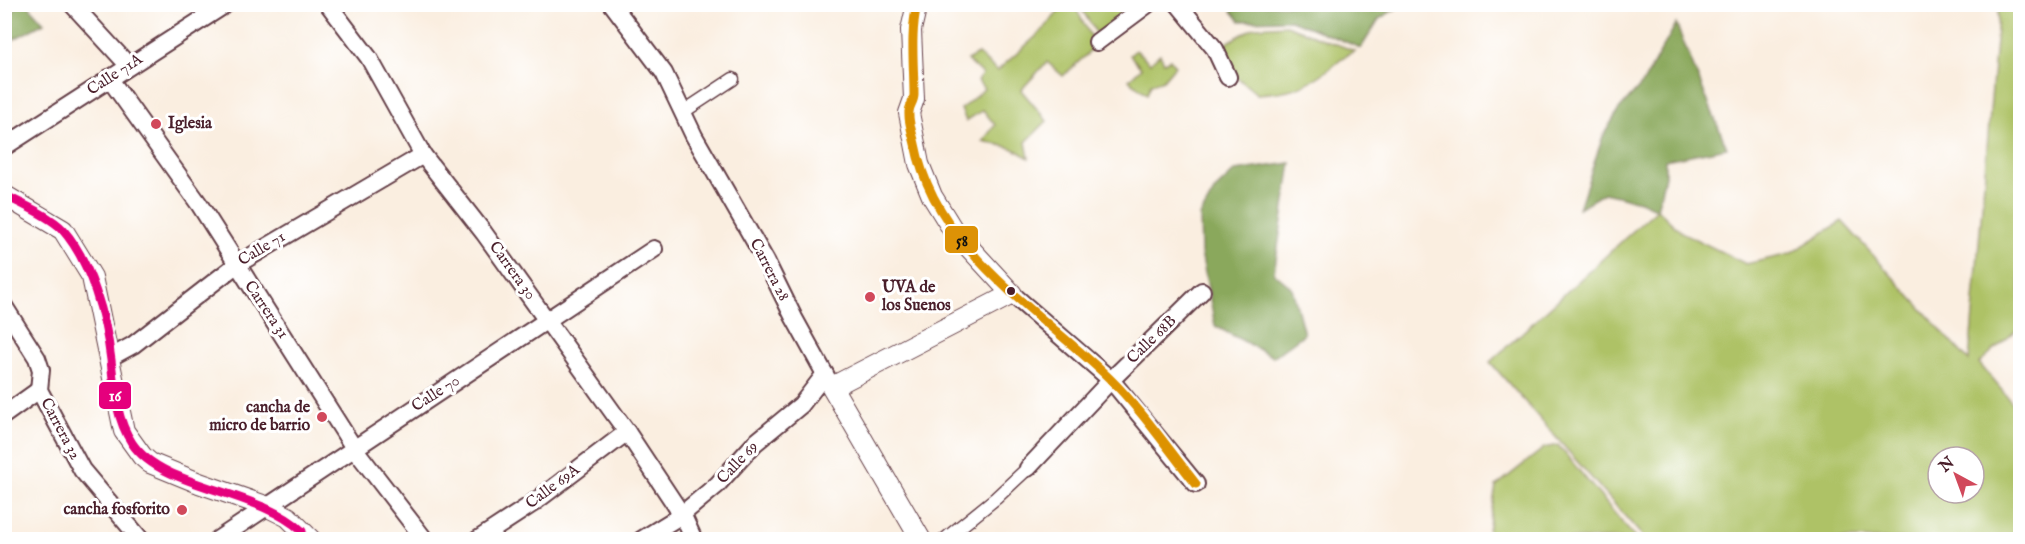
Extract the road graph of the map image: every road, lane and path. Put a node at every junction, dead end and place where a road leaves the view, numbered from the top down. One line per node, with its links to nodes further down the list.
1 (72, 4): 9 (street)
2 (226, 4): 9 (street, Calle 71A)
3 (328, 4): 15 (street, Carrera 30)
4 (612, 4): 13 (street, Carrera 28)
5 (917, 4): 20 (street)
6 (1148, 4): 8 (street)
7 (1178, 4): 10 (street)
8 (1097, 42)
9 (129, 66): 11 (street, Calle 71A)
10 (1228, 77)
11 (109, 78): 14 (street, Calle 71A); 18 (street, Carrera 31)
12 (734, 79): 13 (street)
13 (683, 112): 24 (street, Carrera 28)
14 (4, 147)
15 (423, 155): 18 (street, Calle 71); 22 (street, Carrera 30)
16 (4, 195): 23 (street)
17 (654, 249): 22 (street, Calle 70)
18 (236, 265): 23 (street, Calle 71); 29 (street, Carrera 31)
19 (1202, 291): 25 (street, Calle 68B)
20 (1012, 294): 24 (street, Calle 69); 25 (street)
21 (4, 306): 26 (street, Carrera 32)
22 (547, 320): 28 (street, Carrera 30); 29 (street, Calle 70)
23 (111, 357): 32 (street)
24 (829, 380): 33 (street, Calle 69); 41 (street, Carrera 28)
25 (1111, 381): 30 (street, Calle 68B); 31 (street)
26 (39, 390): 27 (street); 34 (street, Carrera 32)
27 (4, 415)
28 (627, 432): 33 (street, Carrera 30); 38 (street, Calle 69A)
29 (354, 448): 32 (street, Calle 70); 37 (street, Carrera 31)
30 (1028, 468): 42 (street)
31 (1196, 484)
32 (268, 507): 35 (street, Calle 70); 36 (street)
33 (682, 514): 39 (street, Calle 69); 40 (street, Carrera 30)
34 (141, 540)
35 (217, 540)
36 (311, 540)
37 (425, 540)
38 (477, 540)
39 (641, 540)
40 (694, 540)
41 (921, 540)
42 (944, 540)

